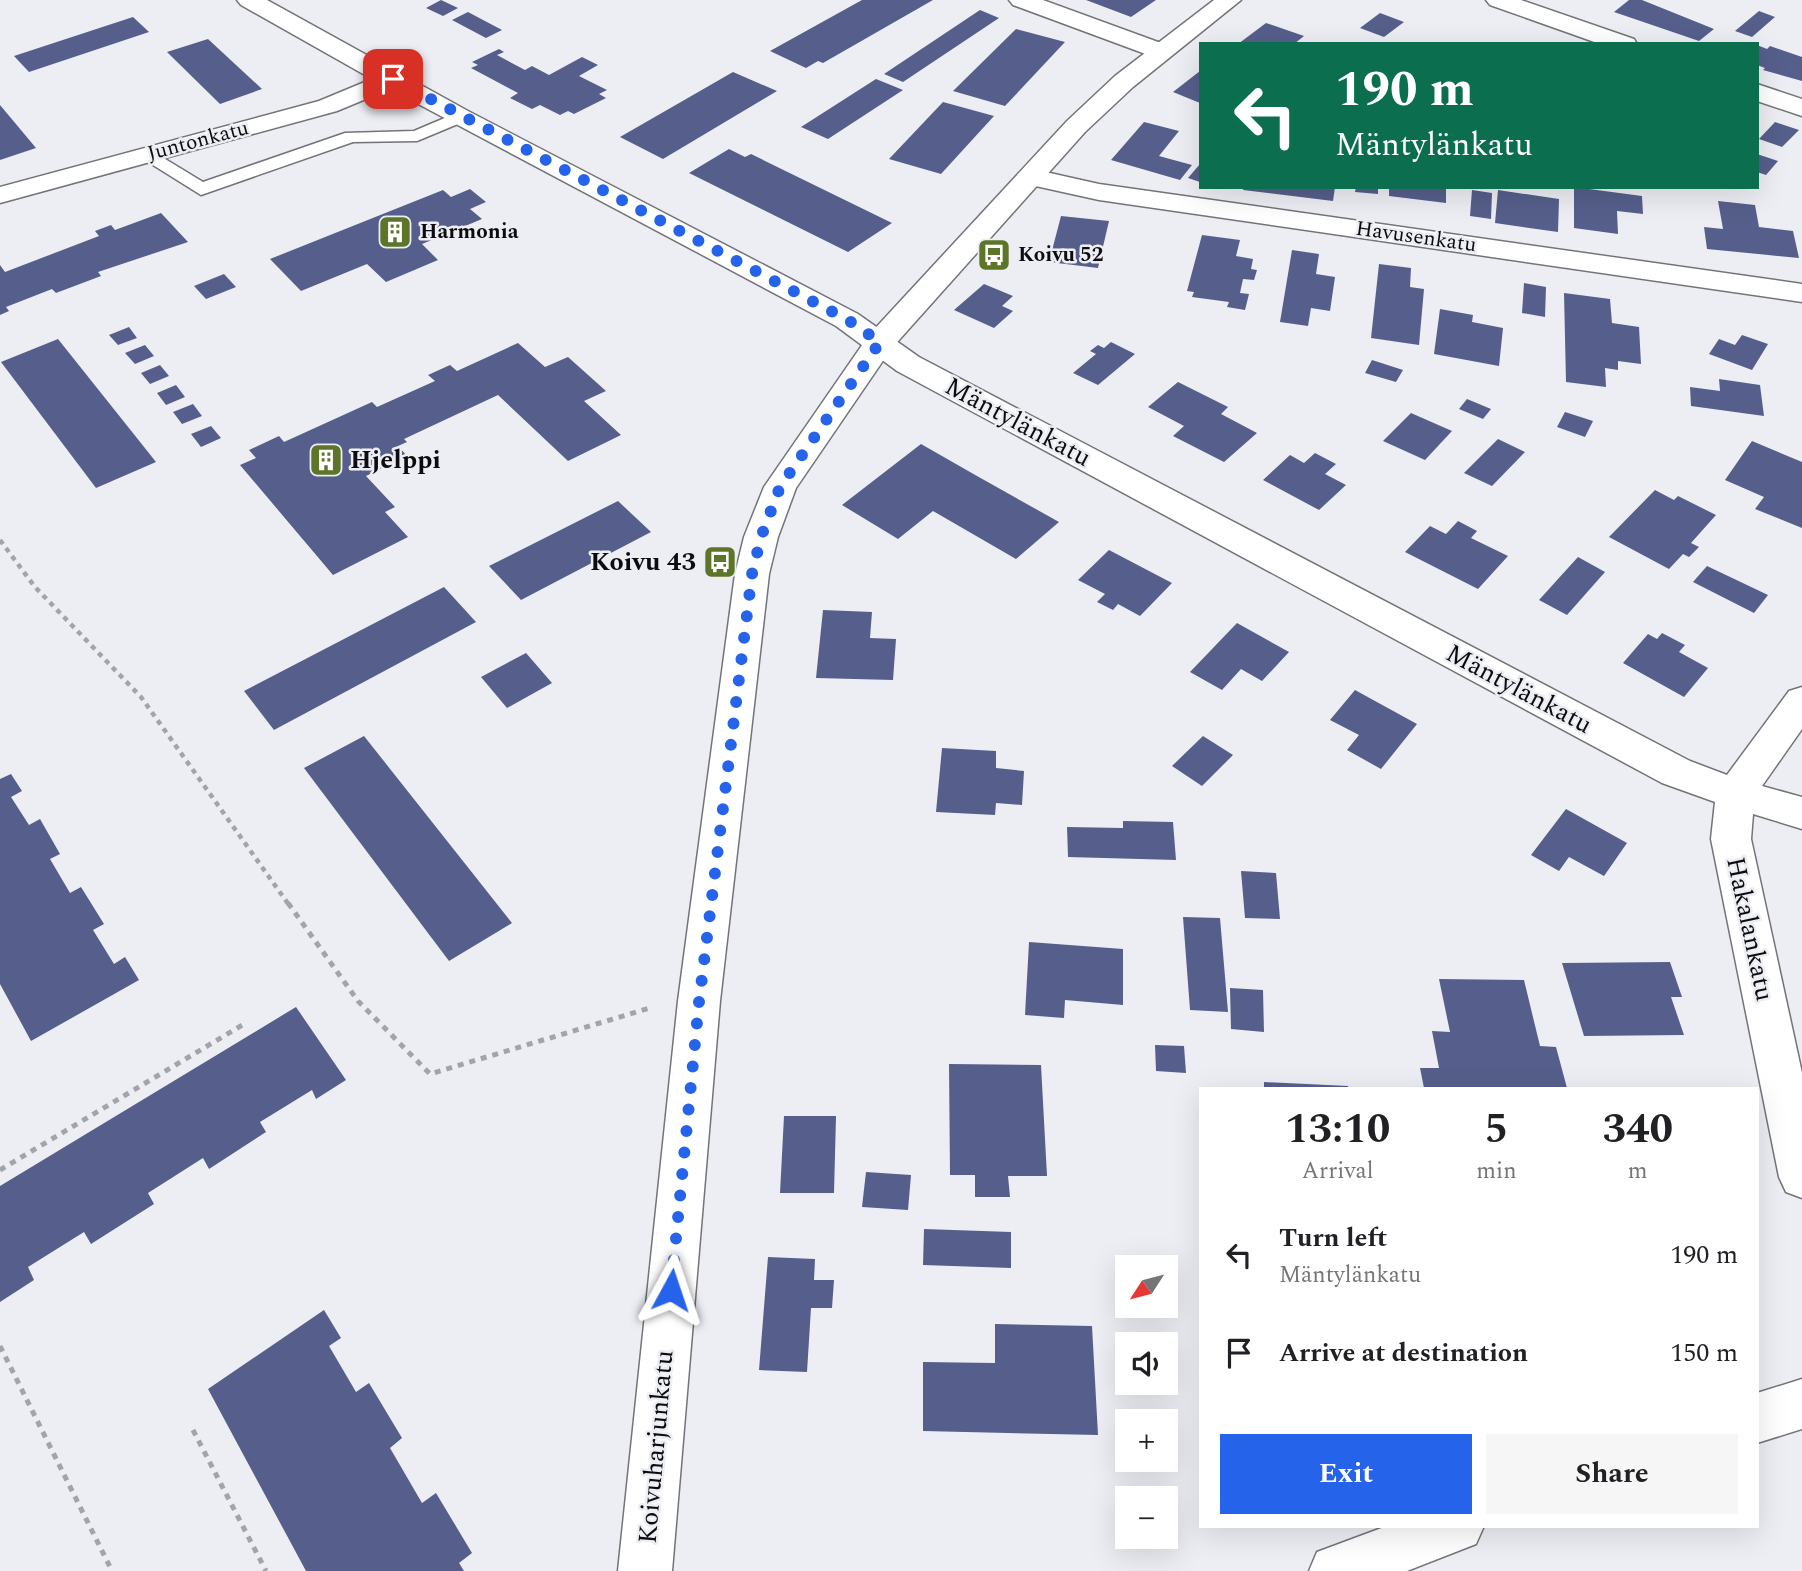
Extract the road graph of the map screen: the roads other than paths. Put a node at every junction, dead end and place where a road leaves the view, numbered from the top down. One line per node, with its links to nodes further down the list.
1 (249, 0): 7 (street, Mäntylänkatu)
2 (1021, 0): 6 (street)
3 (1229, 0): 6 (street, Koivuharjunkatu)
4 (1498, 0): 5 (street)
5 (1619, 42)
6 (1160, 51): 12 (street, Koivuharjunkatu)
7 (393, 79): 10 (street, Mäntylänkatu); 11 (street, Juntonkatu)
8 (1759, 93): 9 (street)
9 (1802, 108)
10 (459, 117): 11 (lane); 15 (street, Mäntylänkatu)
11 (146, 155): 13 (street, Juntonkatu)
12 (1032, 177): 14 (street, Havusenkatu); 15 (street, Koivuharjunkatu)
13 (0, 195)
14 (1802, 293)
15 (880, 342): 17 (street, Mäntylänkatu); 23 (street, Koivuharjunkatu)
16 (1802, 701): 17 (street)
17 (1735, 794): 18 (street, Mäntylänkatu); 19 (street, Hakalankatu)
18 (1802, 813)
19 (1802, 1177)
20 (1802, 1404): 21 (street)
21 (1759, 1417)
22 (1453, 1528): 24 (street)
23 (645, 1571)
24 (1336, 1571)

